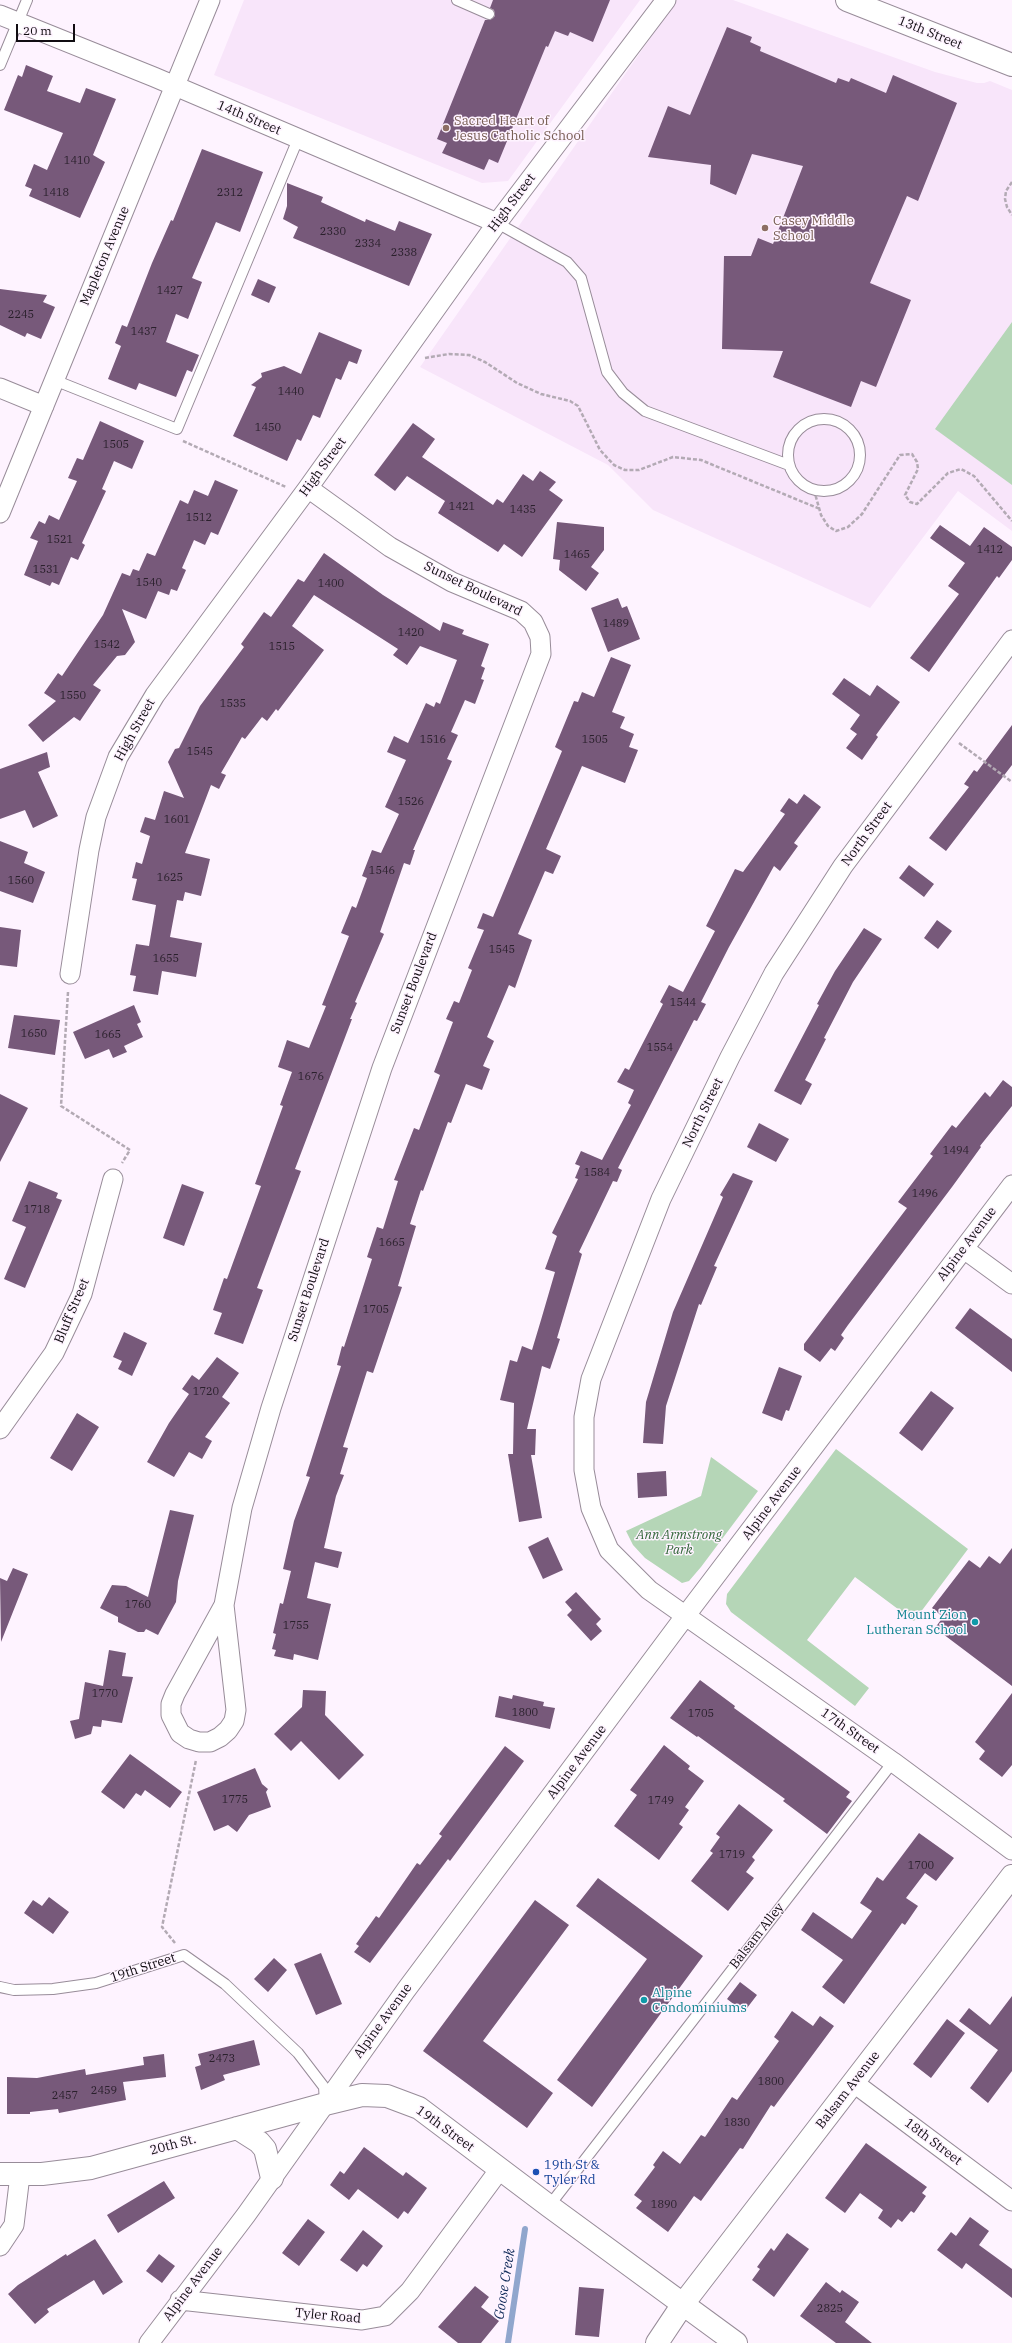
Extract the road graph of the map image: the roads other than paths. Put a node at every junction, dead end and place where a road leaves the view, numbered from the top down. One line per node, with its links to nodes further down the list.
1 (27, 0): 8 (lane)
2 (210, 0): 11 (street, Mapleton Avenue)
3 (457, 0): 6 (lane)
4 (666, 0): 13 (street, High Street)
5 (847, 0): 9 (street, 13th Street)
6 (489, 14)
7 (0, 15): 8 (street, 14th Street)
8 (18, 23): 10 (lane); 11 (street, 14th Street)
9 (1011, 61)
10 (0, 65)
11 (175, 86): 12 (street, 14th Street); 14 (street, Mapleton Avenue)
12 (298, 139): 13 (street, 14th Street); 14 (lane)
13 (497, 223): 17 (lane); 18 (street, High Street)
14 (54, 380): 16 (street, Mapleton Avenue)
15 (0, 388): 16 (street)
16 (44, 406): 19 (street, Mapleton Avenue)
17 (789, 465): 17 (lane)
18 (304, 493): 21 (street, High Street); 27 (street, Sunset Boulevard)
19 (0, 513)
20 (1012, 640): 28 (street, North Street)
21 (70, 974)
22 (113, 1179): 26 (street, Bluff Street)
23 (1012, 1185): 24 (street, Alpine Avenue)
24 (964, 1249): 25 (street); 28 (street, Alpine Avenue)
25 (1012, 1284)
26 (0, 1429)
27 (224, 1605): 27 (street, Sunset Boulevard)
28 (686, 1615): 29 (street, 17th Street); 34 (street, Alpine Avenue)
29 (893, 1762): 30 (street, 17th Street); 40 (lane, Balsam Alley)
30 (1012, 1850)
31 (1012, 1876): 33 (street, Balsam Avenue)
32 (0, 1987): 34 (lane, 19th Street)
33 (854, 2083): 39 (street, 18th Street); 43 (street, Balsam Avenue)
34 (325, 2104): 35 (street, 20th St.); 36 (street, 19th Street); 38 (street, Alpine Avenue)
35 (237, 2128): 37 (street, 20th St.); 38 (street)
36 (500, 2169): 40 (street, 19th Street); 42 (street, Tyler Road)
37 (10, 2174): 41 (street)
38 (272, 2178): 42 (street, Alpine Avenue)
39 (1012, 2202)
40 (549, 2206): 43 (street, 19th Street)
41 (0, 2246)
42 (180, 2300): 44 (street, Alpine Avenue)
43 (683, 2304): 45 (street, Balsam Avenue); 46 (street, 19th Street)
44 (149, 2343)
45 (657, 2343)
46 (736, 2343)

